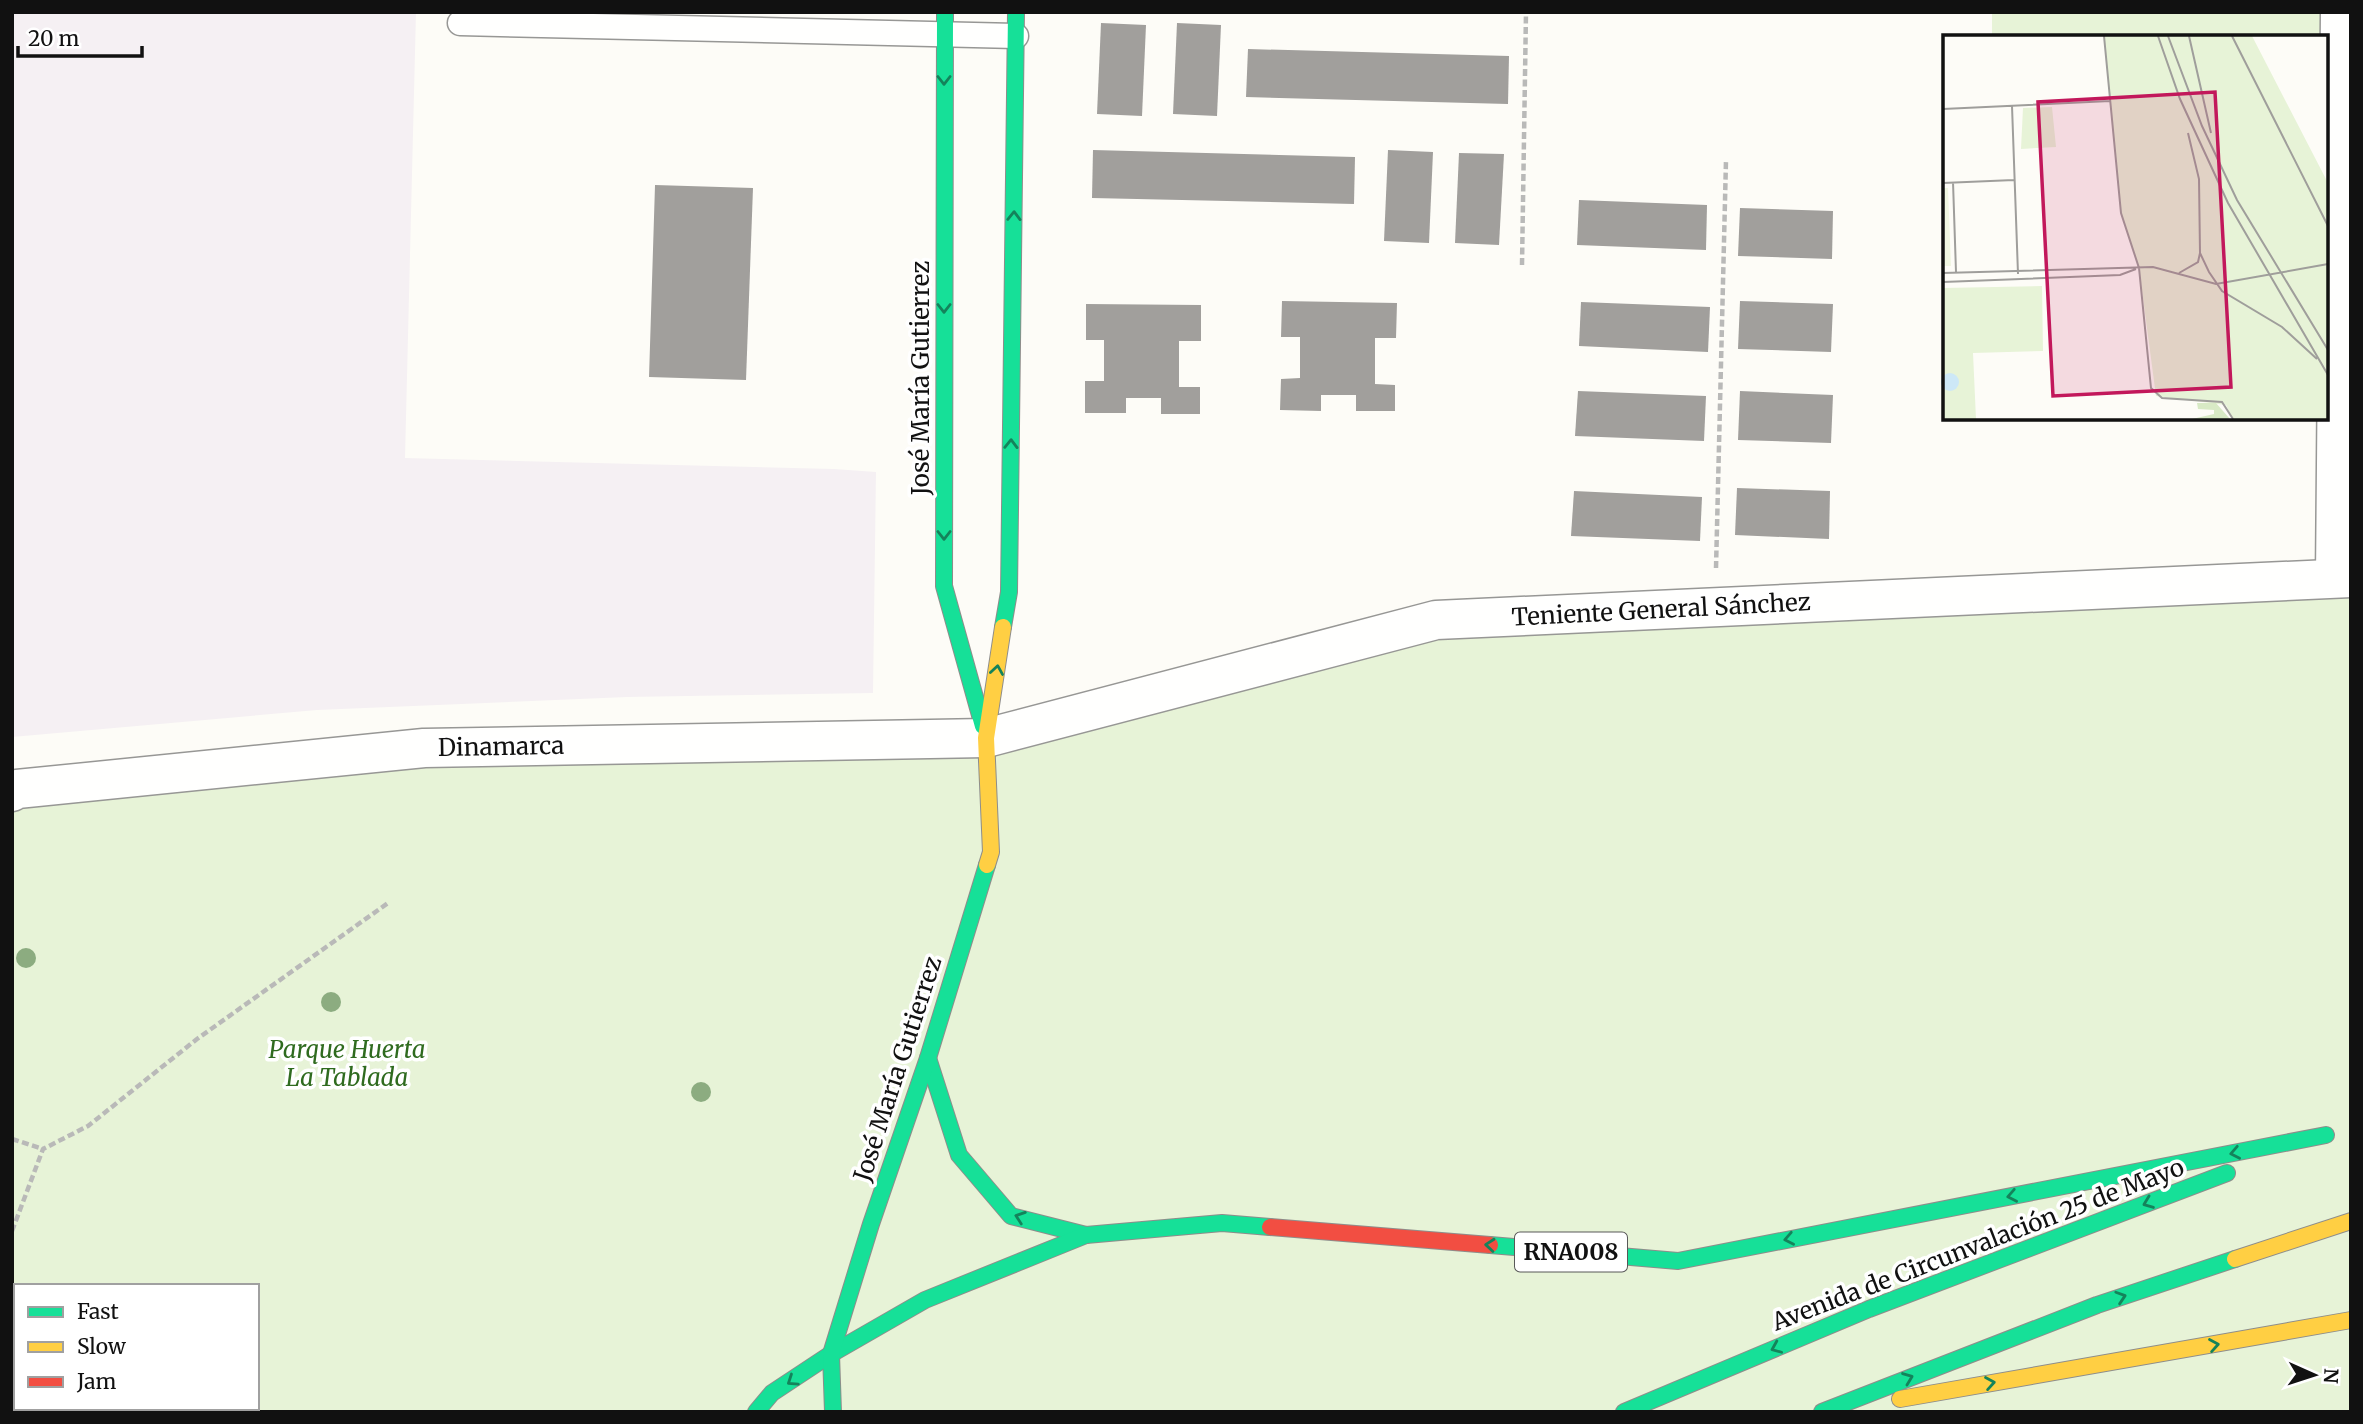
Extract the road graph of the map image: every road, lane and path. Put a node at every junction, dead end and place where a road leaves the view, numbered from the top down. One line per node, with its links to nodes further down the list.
1 (1526, 12): 7 (path)
2 (2340, 12): 8 (street)
3 (460, 23): 4 (lane)
4 (945, 23): 5 (lane); 10 (main road, José María Gutierrez, one-way to 10)
5 (1016, 24): 10 (main road, José María Gutierrez, one-way to 5)
6 (1726, 160): 9 (path)
7 (1522, 265)
8 (2343, 578): 9 (street, Teniente General Sánchez)
9 (1715, 607): 10 (street, Teniente General Sánchez)
10 (986, 738): 11 (street, Dinamarca); 13 (main road, José María Gutierrez)
11 (15, 790)
12 (388, 903): 15 (path)
13 (928, 1058): 18 (main road, one-way to 13); 20 (main road, José María Gutierrez)
14 (12, 1139): 15 (path)
15 (43, 1149): 17 (path)
16 (2351, 1221): 24 (main road, one-way to 16)
17 (12, 1231)
18 (1086, 1235): 20 (main road, RNA008); 23 (main road, Avenida de Circunvalación 25 de Mayo / RNA008)
19 (2351, 1320): 24 (main road, one-way to 19)
20 (831, 1354): 21 (main road, one-way to 21); 22 (main road, José María Gutierrez)
21 (756, 1412)
22 (833, 1412)
23 (1624, 1412)
24 (1824, 1412)

